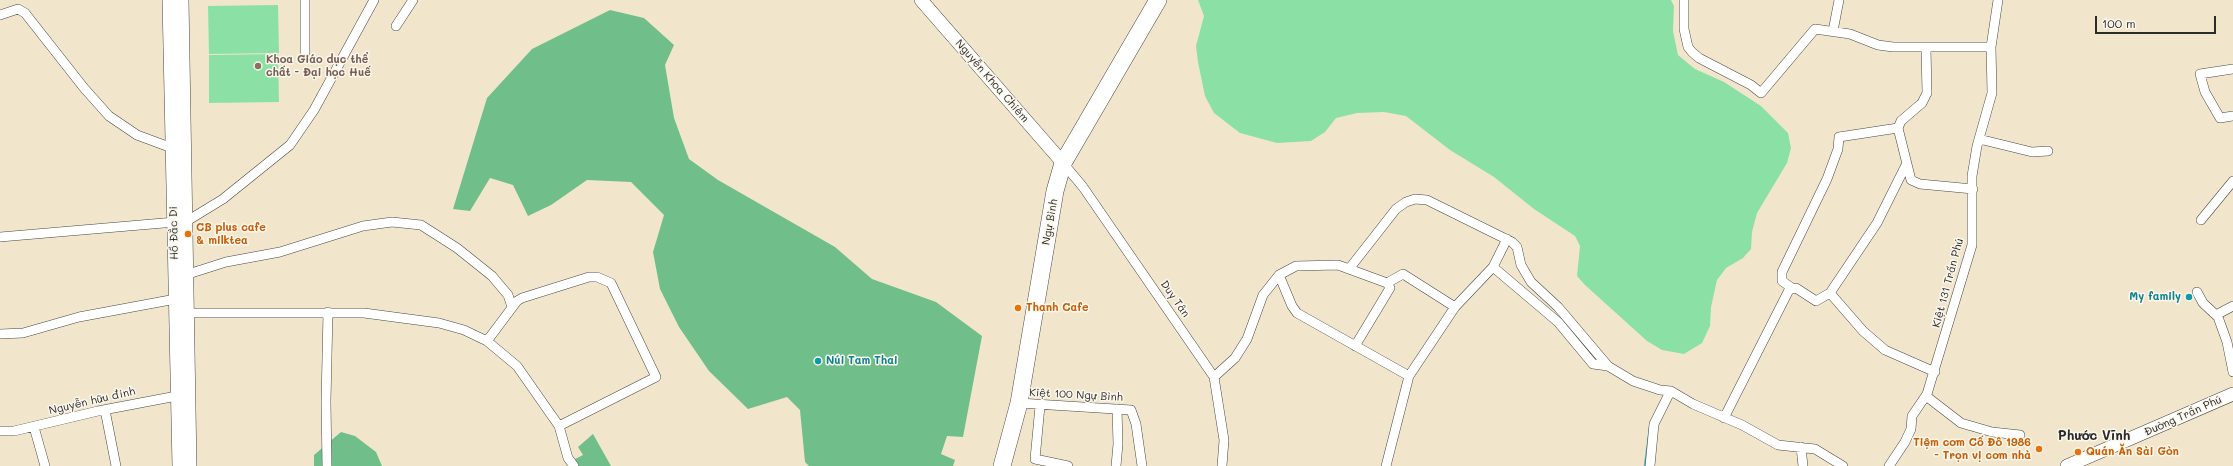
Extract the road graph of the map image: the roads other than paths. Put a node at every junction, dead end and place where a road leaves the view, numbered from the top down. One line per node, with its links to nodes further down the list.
1 (169, 0): 21 (street, Hồ Đắc Di)
2 (182, 0): 28 (street, Hồ Đắc Di)
3 (304, 0): 16 (street)
4 (374, 0): 28 (street)
5 (413, 0): 12 (street)
6 (921, 0): 23 (street, Nguyễn Khoa Chiêm)
7 (1158, 0): 23 (highway, Ngự Bình)
8 (1684, 0): 13 (street)
9 (1839, 0): 13 (street)
10 (1998, 0): 14 (street, Kiệt 131 Trần Phú)
11 (0, 15): 21 (street)
12 (396, 26)
13 (1833, 31): 15 (street)
14 (1991, 47): 15 (street); 20 (street, Kiệt 131 Trần Phú)
15 (1926, 48): 19 (street)
16 (305, 53)
17 (2233, 69): 18 (street)
18 (2233, 116)
19 (1898, 128): 24 (street); 37 (street)
20 (1979, 139): 22 (street); 26 (street, Kiệt 131 Trần Phú)
21 (172, 148): 29 (street, Hồ Đắc Di)
22 (2048, 151)
23 (1063, 163): 54 (street, Duy Tân); 59 (highway, Ngự Bình)
24 (1906, 165): 26 (street); 39 (street)
25 (2233, 181): 27 (street)
26 (1973, 189): 51 (street, Kiệt 131 Trần Phú)
27 (2201, 220)
28 (187, 221): 29 (street); 35 (street, Hồ Đắc Di)
29 (174, 222): 30 (street); 35 (street, Hồ Đắc Di)
30 (0, 237)
31 (1507, 239): 32 (street); 33 (street); 50 (street)
32 (1493, 267): 43 (street); 50 (street)
33 (1349, 269): 34 (street); 36 (street)
34 (1279, 274): 49 (street); 54 (street)
35 (181, 276): 40 (street, Hồ Đắc Di); 42 (street)
36 (1388, 283): 43 (street); 49 (street)
37 (1792, 288): 39 (street); 63 (street)
38 (2197, 292): 46 (street)
39 (1830, 293): 51 (street)
40 (182, 298): 45 (street, Hồ Đắc Di); 47 (street); 56 (street, Hồ Đắc Di)
41 (2233, 306): 46 (street)
42 (512, 307): 48 (street); 64 (street)
43 (1455, 307): 53 (street)
44 (328, 312): 45 (street); 48 (street); 74 (street)
45 (188, 313): 56 (street, Hồ Đắc Di)
46 (2216, 315): 52 (street)
47 (0, 334)
48 (487, 341): 64 (street)
49 (1355, 346): 53 (street)
50 (1608, 366): 55 (street)
51 (1935, 372): 58 (street, Kiệt 131 Trần Phú)
52 (2233, 372)
53 (1409, 376): 80 (street)
54 (1214, 377): 79 (street, Duy Tân)
55 (1669, 391): 63 (street); 81 (street)
56 (183, 394): 62 (street, Nguyễn hữu đính); 72 (street, Hồ Đắc Di); 73 (street, Hồ Đắc Di)
57 (2233, 394): 85 (street, Đường Trần Phú)
58 (1926, 396): 67 (street); 84 (street, Kiệt 131 Trần Phú)
59 (1019, 403): 60 (street, Kiệt 100 Ngự Bình); 75 (highway, Ngự Bình)
60 (1040, 406): 61 (street, Kiệt 100 Ngự Bình); 76 (street)
61 (1117, 409): 77 (street); 78 (street, Kiệt 100 Ngự Bình)
62 (105, 410): 65 (street, Nguyễn hữu đính); 71 (street)
63 (1724, 418): 68 (street)
64 (559, 426): 69 (street)
65 (34, 427): 66 (street, Nguyễn hữu đính); 70 (street)
66 (0, 431)
67 (2020, 435)
68 (1801, 447): 82 (street); 83 (street)
69 (572, 465)
70 (46, 466)
71 (116, 466)
72 (179, 466)
73 (190, 466)
74 (327, 466)
75 (1002, 466)
76 (1068, 466)
77 (1116, 466)
78 (1142, 466)
79 (1222, 466)
80 (1386, 466)
81 (1650, 466)
82 (1803, 466)
83 (1844, 466)
84 (1889, 466)
85 (2067, 466)

